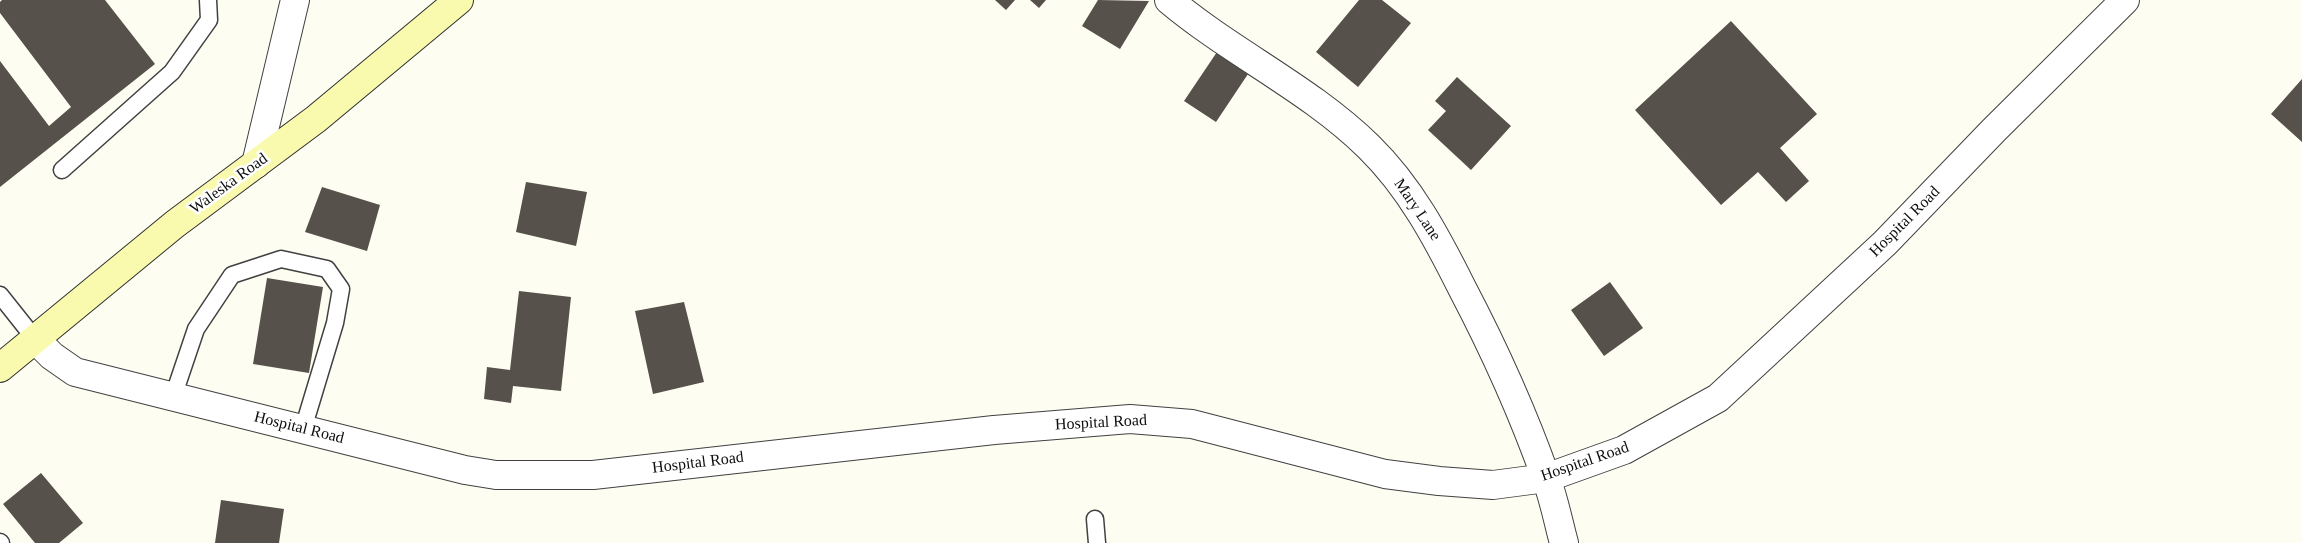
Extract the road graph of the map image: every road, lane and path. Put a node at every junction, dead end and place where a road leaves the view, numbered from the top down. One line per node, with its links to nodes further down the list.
1 (208, 0): 7 (lane)
2 (295, 0): 6 (street)
3 (459, 0): 6 (main road, Waleska Road)
4 (1169, 0): 13 (street, Mary Lane)
5 (2125, 0): 13 (street, Hospital Road)
6 (256, 164): 9 (main road, Waleska Road)
7 (62, 170)
8 (0, 295): 9 (lane)
9 (35, 339): 10 (main road, Waleska Road); 11 (street, Hospital Road)
10 (0, 368)
11 (173, 397): 12 (street, Hospital Road); 12 (lane)
12 (302, 429): 13 (street, Hospital Road)
13 (1546, 478): 16 (street, Mary Lane)
14 (1095, 519): 15 (lane)
15 (1097, 543)
16 (1564, 543)

